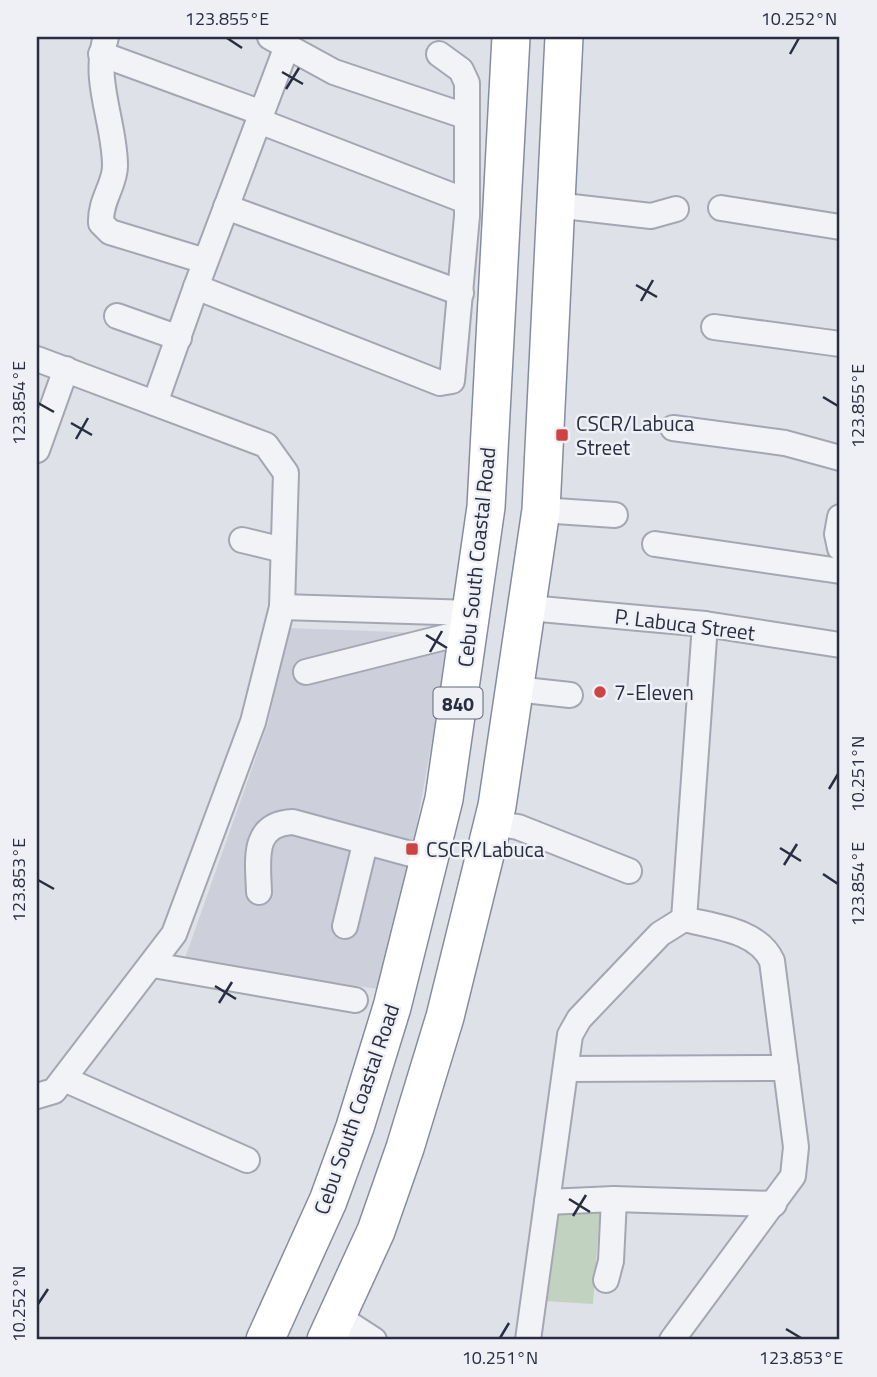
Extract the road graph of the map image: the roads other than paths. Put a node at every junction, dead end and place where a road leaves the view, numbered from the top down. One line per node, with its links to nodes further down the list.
1 (511, 37): 37 (highway, Cebu South Coastal Road / 840)
2 (564, 37): 9 (highway, 840)
3 (279, 41): 6 (street); 7 (street)
4 (104, 46): 6 (street); 14 (street)
5 (439, 54): 7 (street)
6 (260, 117): 8 (street); 10 (street)
7 (466, 117): 8 (street)
8 (466, 201): 16 (street)
9 (555, 205): 12 (street); 27 (highway, 840)
10 (226, 207): 14 (street); 16 (street)
11 (721, 208): 13 (street)
12 (677, 209)
13 (840, 227)
14 (205, 261): 15 (street)
15 (196, 287): 16 (street); 19 (street)
16 (461, 293)
17 (117, 316): 19 (street)
18 (714, 327): 20 (street)
19 (179, 338): 23 (street)
20 (840, 344)
21 (37, 359): 22 (street)
22 (66, 369): 23 (street); 25 (street)
23 (155, 403): 33 (street)
24 (673, 428): 26 (street)
25 (37, 450)
26 (840, 458)
27 (541, 510): 28 (street); 36 (highway, 840)
28 (615, 515)
29 (840, 517): 32 (street)
30 (242, 540): 33 (street)
31 (655, 544): 34 (street)
32 (840, 548)
33 (283, 550): 35 (street)
34 (840, 572)
35 (282, 607): 37 (street); 50 (street)
36 (528, 607): 38 (street, P. Labuca Street); 41 (highway, 840)
37 (471, 622): 40 (street); 45 (highway, Cebu South Coastal Road / 840)
38 (705, 624): 39 (street, P. Labuca Street); 48 (street)
39 (840, 645)
40 (306, 672)
41 (516, 690): 42 (street); 43 (highway, 840)
42 (570, 695)
43 (493, 823): 46 (street); 61 (highway, 840)
44 (365, 844): 45 (street); 47 (street); 49 (street)
45 (429, 859): 62 (highway, Cebu South Coastal Road / 840)
46 (629, 871)
47 (259, 892)
48 (684, 919): 52 (street); 53 (street)
49 (345, 926)
50 (153, 965): 51 (street); 54 (street)
51 (355, 1000)
52 (786, 1068): 53 (street); 59 (street)
53 (566, 1069): 58 (street)
54 (64, 1079): 55 (street); 56 (street)
55 (37, 1096)
56 (247, 1160)
57 (614, 1199): 58 (street); 59 (street); 60 (street)
58 (547, 1202): 64 (street)
59 (774, 1204): 65 (street)
60 (606, 1280)
61 (332, 1328): 63 (street)
62 (265, 1340)
63 (374, 1340)
64 (528, 1340)
65 (672, 1340)

